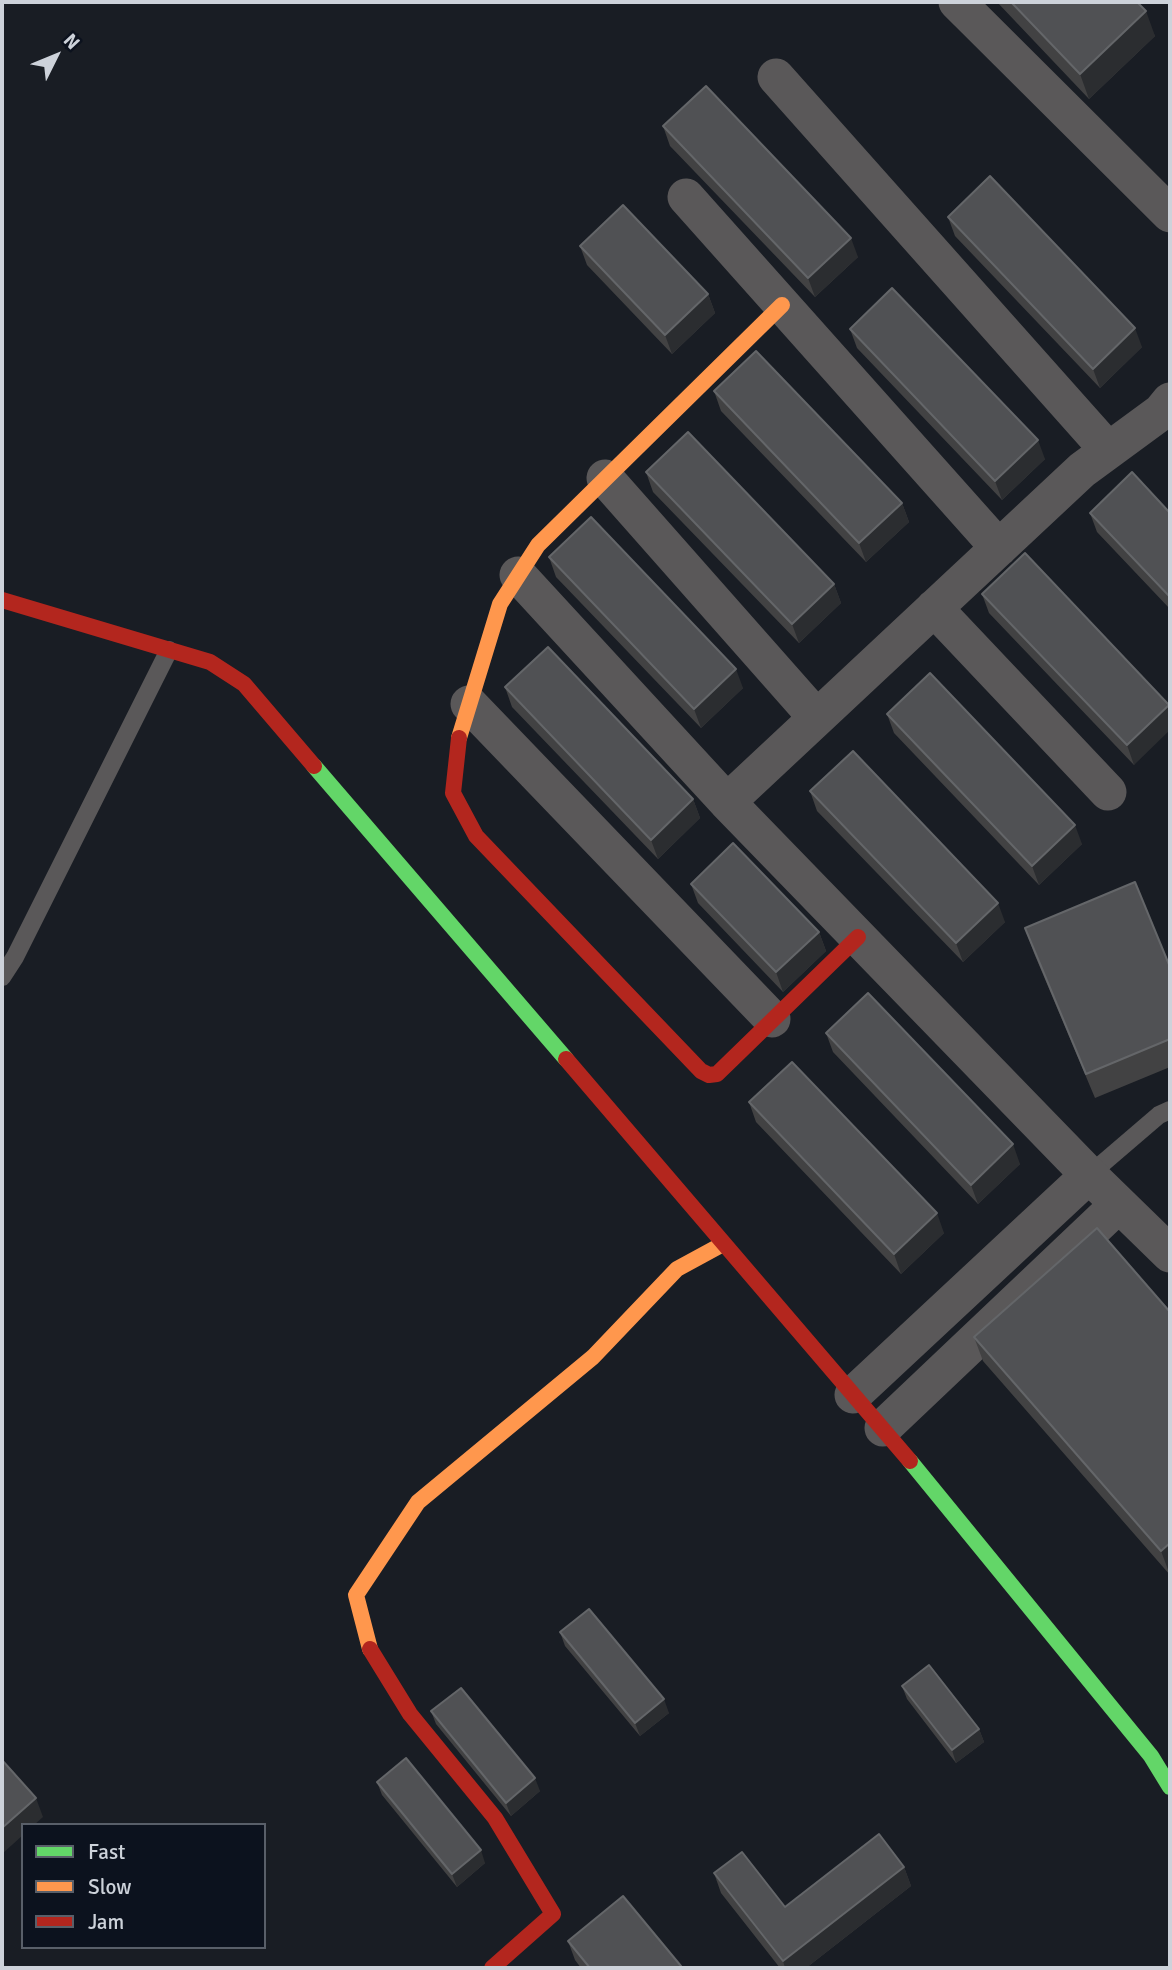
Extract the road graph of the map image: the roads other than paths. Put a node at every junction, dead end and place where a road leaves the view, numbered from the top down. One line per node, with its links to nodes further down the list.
1 (957, 2): 4 (street)
2 (776, 77): 7 (street)
3 (686, 197): 5 (street)
4 (1170, 214)
5 (782, 304): 8 (street); 9 (street)
6 (1167, 412): 7 (street)
7 (1108, 450): 9 (street)
8 (605, 478): 10 (street); 15 (street)
9 (999, 548): 12 (street)
10 (518, 575): 14 (street); 17 (street)
11 (2, 600): 13 (street)
12 (934, 608): 15 (street); 16 (street)
13 (169, 650): 19 (lane); 24 (street)
14 (469, 704): 20 (street); 20 (street)
15 (817, 718): 17 (street)
16 (1108, 792)
17 (727, 802): 18 (street)
18 (859, 937): 20 (street); 22 (street)
19 (2, 977)
20 (772, 1019)
21 (1170, 1110): 22 (lane)
22 (1089, 1175): 23 (street); 26 (street)
23 (1118, 1205): 25 (street); 27 (street)
24 (723, 1244): 26 (street); 29 (street)
25 (1170, 1254)
26 (853, 1395): 27 (street)
27 (883, 1428): 28 (street)
28 (1170, 1787)
29 (492, 1968)

